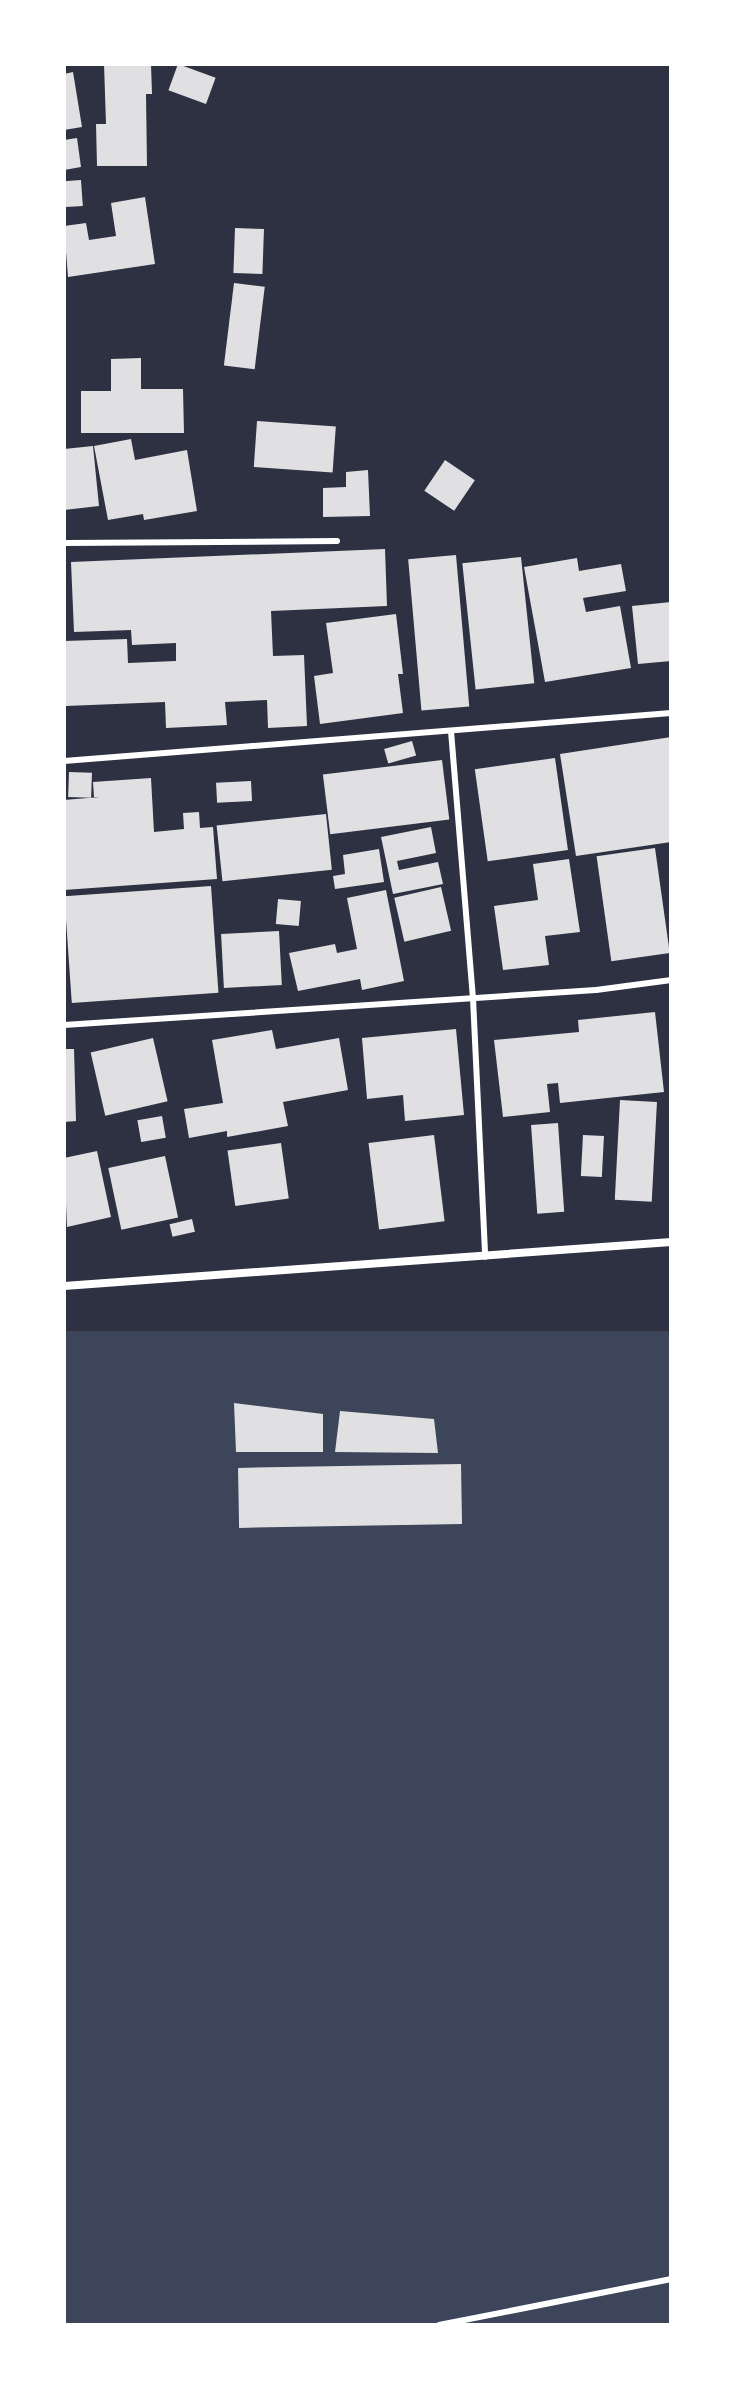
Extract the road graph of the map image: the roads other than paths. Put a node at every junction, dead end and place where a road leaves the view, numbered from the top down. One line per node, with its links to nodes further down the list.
1 (337, 541): 2 (lane)
2 (64, 543)
3 (671, 713): 4 (lane)
4 (451, 731): 5 (lane); 7 (lane)
5 (64, 761)
6 (671, 980): 7 (lane)
7 (473, 998): 8 (lane); 10 (lane)
8 (64, 1025)
9 (671, 1242): 10 (street)
10 (485, 1257): 11 (street)
11 (64, 1286)
12 (671, 2279): 13 (lane)
13 (439, 2325)

